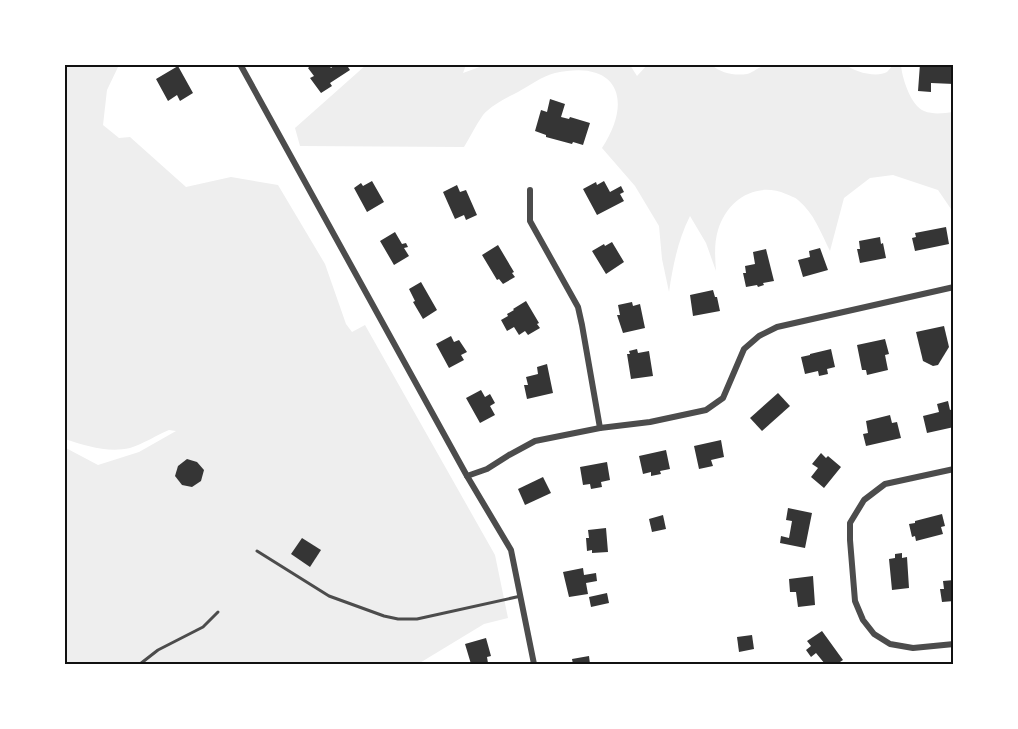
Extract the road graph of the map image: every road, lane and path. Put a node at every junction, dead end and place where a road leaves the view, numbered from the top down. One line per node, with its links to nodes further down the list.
1 (240, 64): 6 (street)
2 (530, 190): 4 (street)
3 (954, 287): 4 (street)
4 (600, 428): 6 (street)
5 (954, 469): 10 (street)
6 (467, 476): 8 (street)
7 (257, 551): 8 (lane)
8 (521, 596): 12 (street)
9 (218, 612): 11 (lane)
10 (954, 644)
11 (140, 664)
12 (534, 664)

